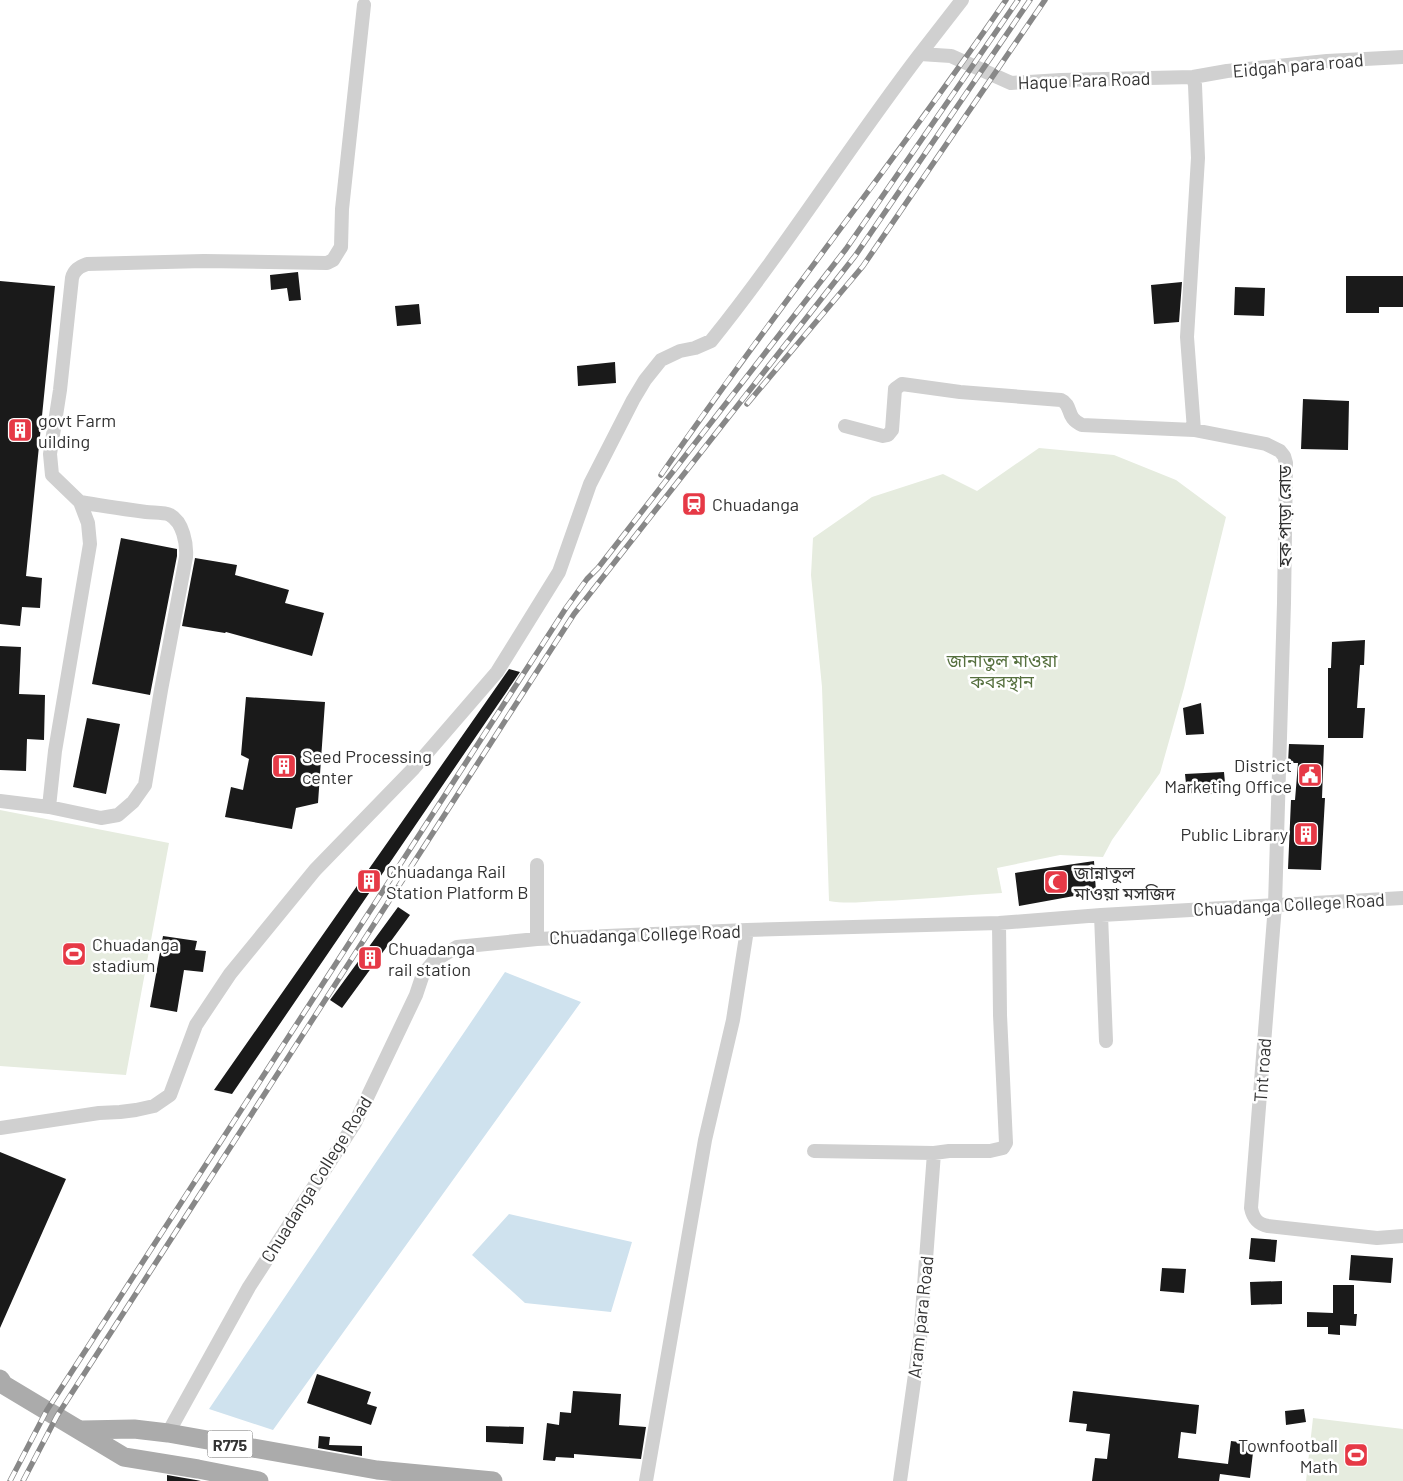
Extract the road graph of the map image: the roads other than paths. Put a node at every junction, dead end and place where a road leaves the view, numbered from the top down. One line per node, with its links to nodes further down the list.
1 (962, 0): 3 (street)
2 (364, 5): 8 (street)
3 (920, 54): 5 (street, Haque Para Road); 19 (street)
4 (1403, 57): 5 (street, Eidgah para road)
5 (1193, 77): 7 (street)
6 (845, 426): 7 (street, হক পাড়া রোড)
7 (1194, 430): 13 (street, হক পাড়া রোড)
8 (80, 502): 10 (street); 10 (street)
9 (0, 801): 10 (street)
10 (49, 808)
11 (537, 865): 17 (street)
12 (1403, 898): 13 (street, Chuadanga College Road)
13 (1275, 905): 14 (street, Chuadanga College Road); 22 (street, Tnt road)
14 (1101, 915): 15 (street, Chuadanga College Road); 18 (street)
15 (999, 923): 16 (street, Chuadanga College Road); 21 (street)
16 (747, 930): 17 (street, Chuadanga College Road); 28 (street)
17 (537, 939): 25 (street, Chuadanga College Road)
18 (1106, 1041)
19 (0, 1128)
20 (814, 1151): 21 (street)
21 (934, 1153): 29 (street, Aram para Road)
22 (1403, 1236)
23 (1, 1383): 24 (main road, R775)
24 (82, 1430): 25 (main road, R775); 26 (main road, R775)
25 (168, 1433): 27 (main road, R775)
26 (258, 1481)
27 (493, 1481)
28 (646, 1481)
29 (900, 1481)

